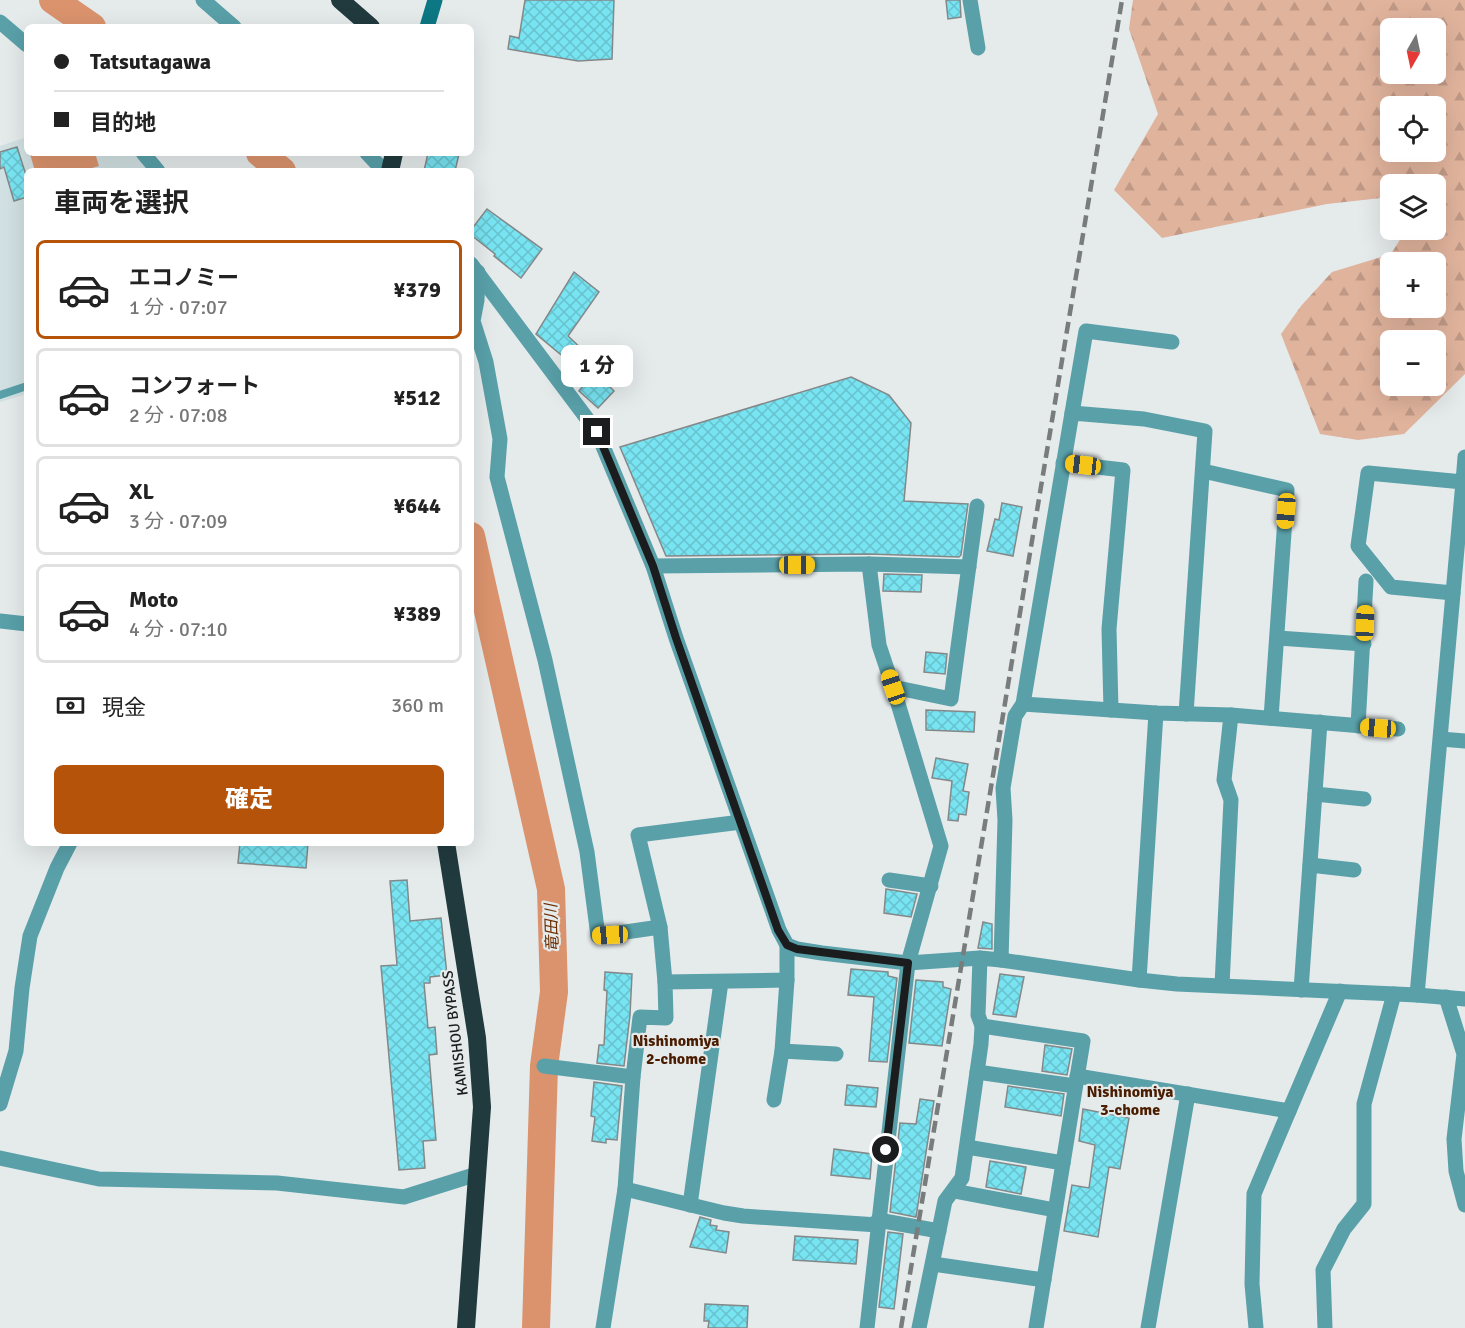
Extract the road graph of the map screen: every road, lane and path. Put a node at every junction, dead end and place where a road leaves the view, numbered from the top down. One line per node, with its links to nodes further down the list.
1 (203, 0): 6 (street)
2 (340, 0): 7 (highway)
3 (435, 0): 8 (main road)
4 (970, 0): 10 (street)
5 (0, 22): 9 (street)
6 (231, 24)
7 (368, 24)
8 (428, 24)
9 (24, 42)
10 (978, 48)
11 (146, 156): 13 (street)
12 (370, 156): 14 (street)
13 (156, 168)
14 (381, 168)
15 (474, 268): 16 (street); 28 (street)
16 (474, 316)
17 (474, 324): 57 (street)
18 (1172, 342): 21 (street)
19 (24, 387): 20 (lane)
20 (0, 395)
21 (1072, 413): 23 (street); 24 (street)
22 (1465, 457): 25 (street)
23 (1064, 463): 37 (street); 38 (street)
24 (1203, 471): 34 (street); 40 (street)
25 (1464, 482): 31 (street); 31 (street)
26 (977, 506): 29 (street)
27 (869, 564): 28 (street); 29 (street); 36 (street)
28 (653, 566): 50 (street)
29 (969, 567): 36 (street)
30 (1366, 581): 35 (street)
31 (1453, 594): 46 (street)
32 (0, 621): 33 (street)
33 (24, 624)
34 (1278, 638): 35 (street); 42 (street)
35 (1364, 644): 44 (street)
36 (893, 687): 56 (street)
37 (1023, 704): 38 (street); 60 (street)
38 (1112, 710): 39 (street)
39 (1156, 713): 40 (street); 63 (street)
40 (1186, 714): 41 (street)
41 (1231, 715): 42 (street); 66 (street)
42 (1272, 718): 43 (street)
43 (1320, 722): 44 (street); 48 (street)
44 (1358, 726): 45 (street)
45 (1398, 729)
46 (1441, 739): 47 (street); 70 (street)
47 (1465, 741)
48 (1315, 794): 49 (street); 53 (street)
49 (1364, 799)
50 (741, 822): 57 (street); 58 (street)
51 (68, 846): 82 (street)
52 (446, 846): 87 (highway, KAMISHOU BYPASS)
53 (1310, 866): 54 (street); 67 (street)
54 (1354, 870)
55 (890, 880): 56 (street)
56 (931, 886): 61 (street)
57 (660, 927): 64 (street)
58 (787, 945): 61 (street); 62 (street)
59 (980, 958): 60 (street); 61 (street); 73 (street)
60 (1001, 960): 63 (street)
61 (908, 963): 93 (street)
62 (787, 980): 65 (street); 74 (street)
63 (1139, 980): 66 (street)
64 (665, 982): 65 (street); 78 (street)
65 (721, 982): 90 (street)
66 (1221, 985): 67 (street)
67 (1301, 990): 68 (street)
68 (1340, 991): 69 (street); 83 (street)
69 (1394, 994): 70 (street); 104 (street)
70 (1417, 995): 71 (street)
71 (1446, 997): 72 (street); 91 (street)
72 (1465, 999)
73 (982, 1026): 77 (street); 79 (street)
74 (782, 1051): 75 (street); 81 (street)
75 (836, 1054)
76 (544, 1066): 78 (street)
77 (977, 1072): 79 (street); 84 (street)
78 (633, 1077): 88 (street)
79 (1076, 1081): 80 (street); 86 (street)
80 (1188, 1094): 83 (street); 102 (street)
81 (774, 1100)
82 (0, 1104)
83 (1289, 1111): 103 (street)
84 (967, 1147): 86 (street); 89 (street)
85 (0, 1158): 87 (street)
86 (1063, 1163): 92 (street)
87 (477, 1174): 97 (highway, KAMISHOU BYPASS)
88 (625, 1189): 90 (street); 98 (street)
89 (954, 1191): 92 (street); 94 (street)
90 (690, 1205): 93 (street)
91 (1465, 1205)
92 (1055, 1210): 96 (street)
93 (878, 1223): 94 (street); 99 (street)
94 (939, 1231): 95 (street)
95 (933, 1264): 96 (street); 100 (street)
96 (1044, 1280): 101 (street)
97 (466, 1328)
98 (603, 1328)
99 (867, 1328)
100 (919, 1328)
101 (1036, 1328)
102 (1148, 1328)
103 (1256, 1328)
104 (1325, 1328)

